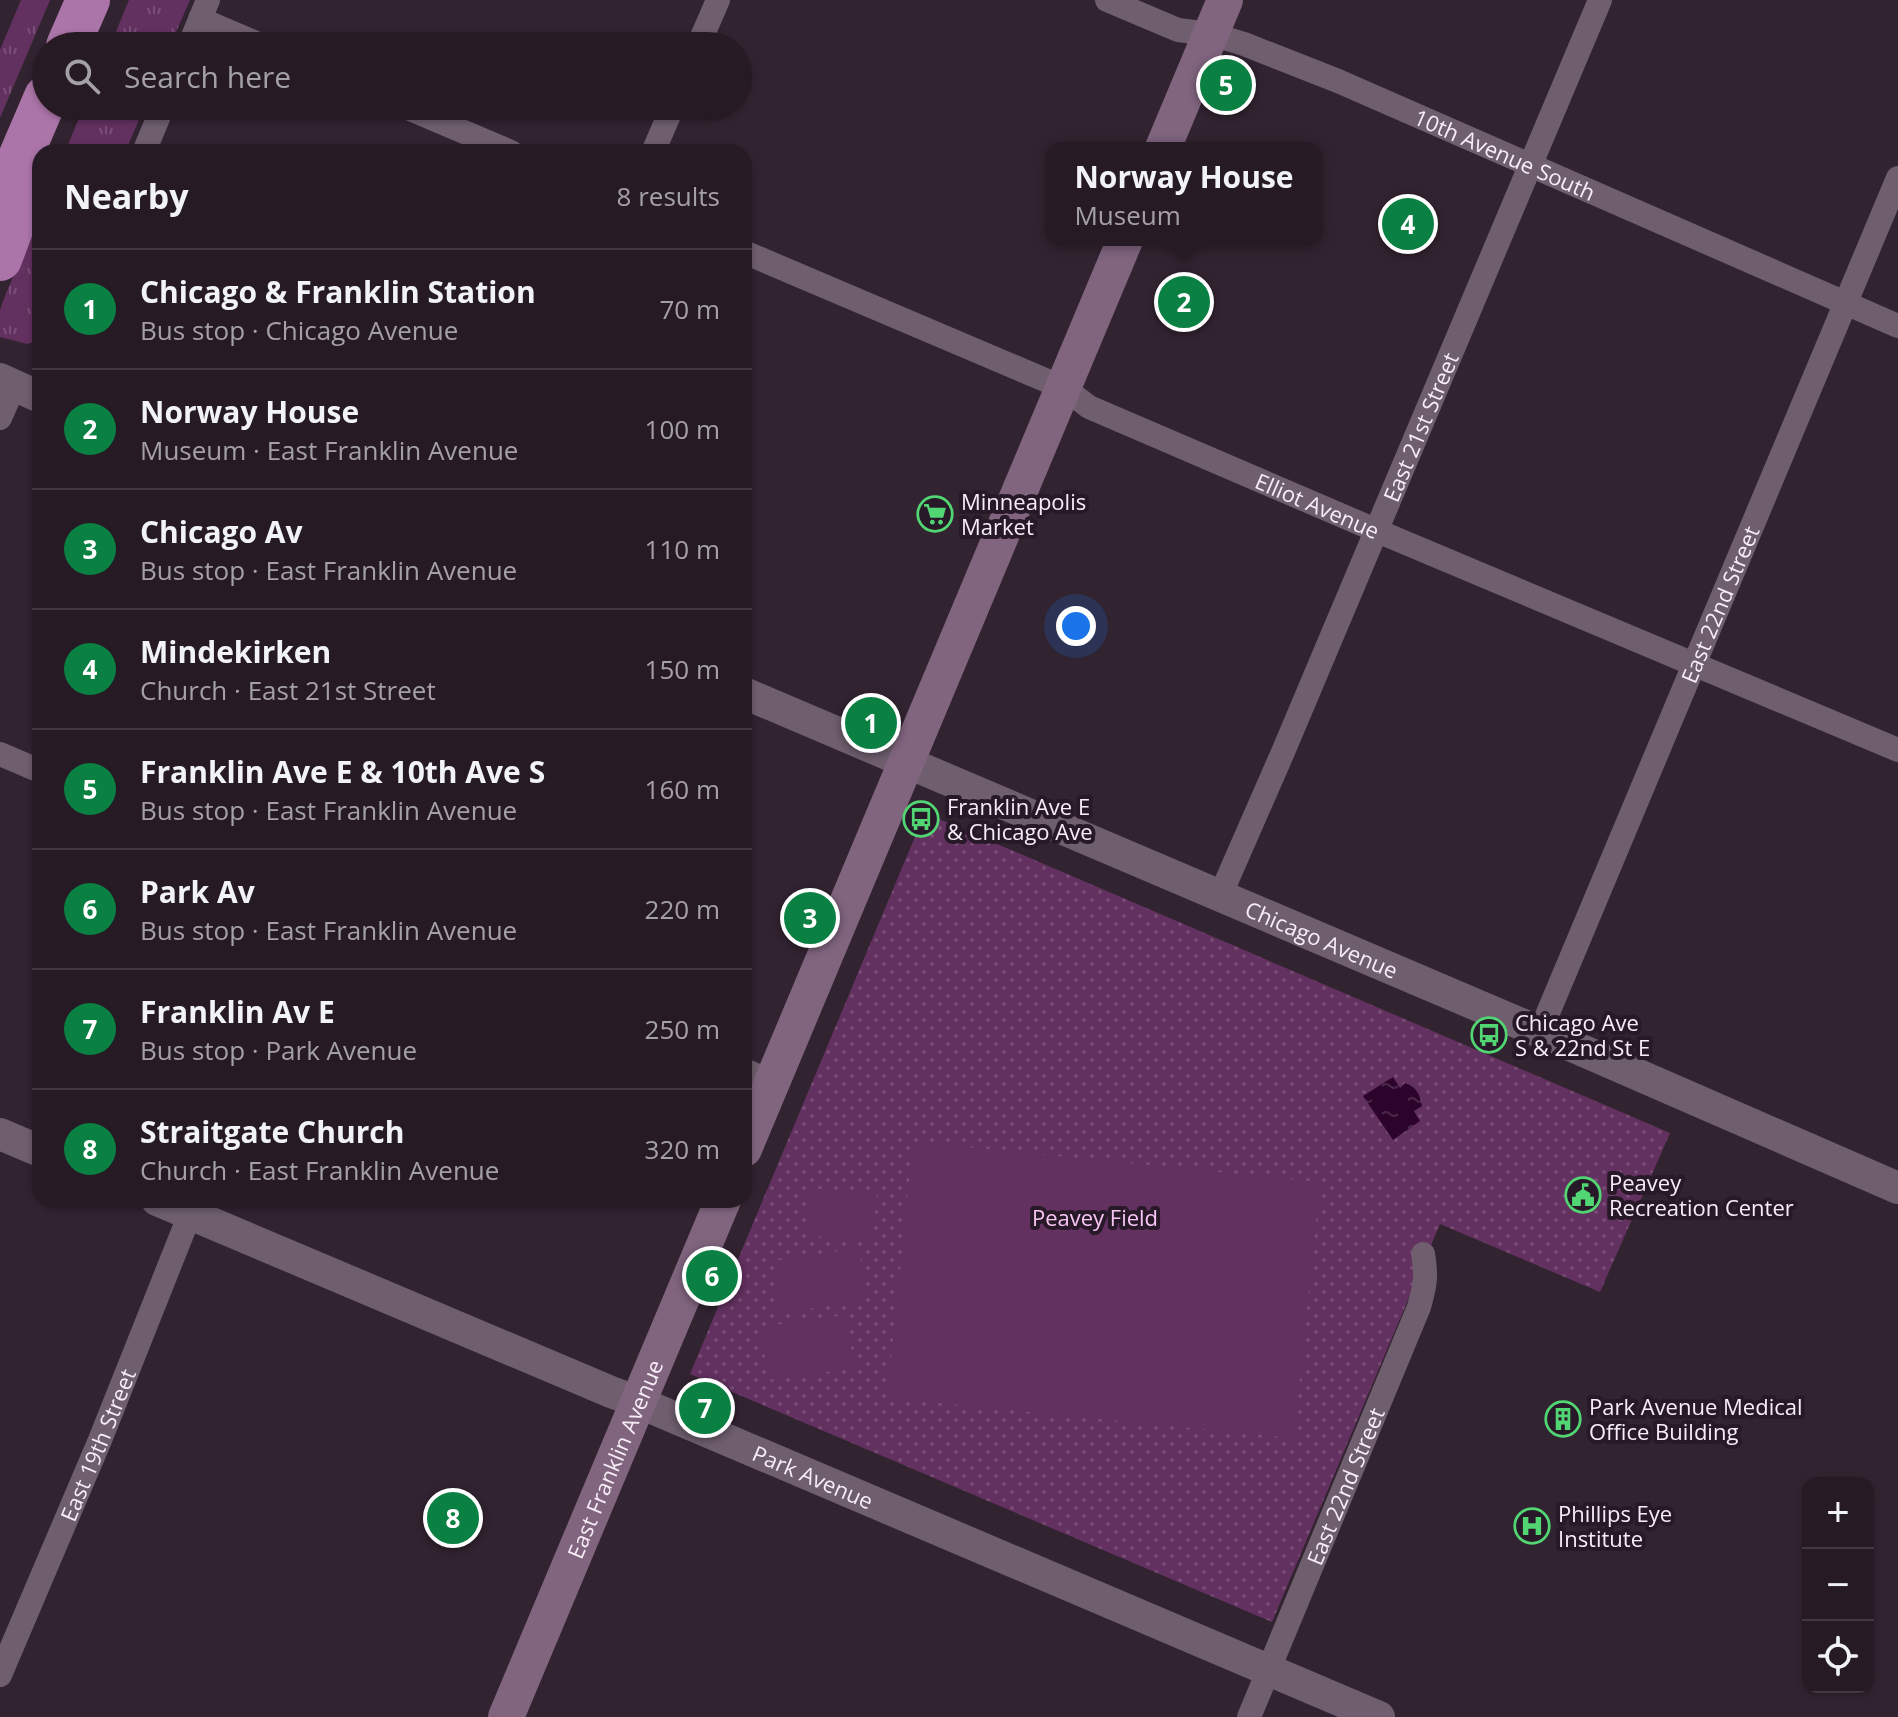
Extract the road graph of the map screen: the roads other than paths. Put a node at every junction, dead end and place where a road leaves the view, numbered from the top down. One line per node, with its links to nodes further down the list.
1 (88, 0): 8 (highway)
2 (98, 0): 9 (highway)
3 (718, 0): 12 (street)
4 (1107, 0): 13 (street, 10th Avenue South)
5 (1225, 0): 13 (main road)
6 (1600, 0): 24 (street, East 21st Street)
7 (204, 10): 10 (street); 11 (street)
8 (74, 32)
9 (85, 32)
10 (195, 32)
11 (240, 32)
12 (704, 32)
13 (1211, 34): 19 (main road); 24 (street, 10th Avenue South)
14 (36, 120): 27 (highway)
15 (53, 120): 20 (highway)
16 (157, 120): 21 (street)
17 (436, 120): 22 (street)
18 (667, 120): 23 (street)
19 (1166, 142)
20 (43, 144)
21 (147, 144)
22 (492, 144)
23 (656, 144)
24 (1530, 164): 31 (street, 10th Avenue South); 36 (street, East 21st Street)
25 (32, 173): 30 (highway)
26 (1898, 178): 31 (street, East 22nd Street)
27 (0, 204)
28 (1123, 246): 33 (main road)
29 (752, 255): 33 (street, Elliot Avenue)
30 (0, 259)
31 (1846, 303): 32 (street, 10th Avenue South); 37 (street, East 22nd Street)
32 (1898, 326)
33 (1064, 388): 36 (street, Elliot Avenue); 41 (main road)
34 (27, 391): 35 (street)
35 (0, 418)
36 (1377, 530): 37 (street, Elliot Avenue); 43 (street, East 21st Street)
37 (1695, 665): 39 (street, Elliot Avenue); 44 (street, East 22nd Street)
38 (752, 696): 41 (street, Chicago Avenue)
39 (1898, 750)
40 (0, 754): 42 (street)
41 (907, 761): 43 (street, Chicago Avenue); 45 (main road)
42 (32, 768)
43 (1220, 896): 44 (street, Chicago Avenue)
44 (1540, 1032): 49 (street, Chicago Avenue)
45 (758, 1076): 46 (main road)
46 (752, 1107)
47 (0, 1134): 48 (street)
48 (32, 1148)
49 (1898, 1188)
50 (176, 1208): 52 (street, Park Avenue)
51 (720, 1208): 54 (main road, East Franklin Avenue)
52 (190, 1214): 54 (street, Park Avenue); 56 (street, East 19th Street)
53 (1423, 1254): 55 (street, East 22nd Street)
54 (638, 1402): 55 (street, Park Avenue); 57 (main road, East Franklin Avenue)
55 (1269, 1670): 58 (street, East 22nd Street); 59 (street, Park Avenue)
56 (0, 1675)
57 (506, 1717)
58 (1249, 1717)
59 (1379, 1717)

